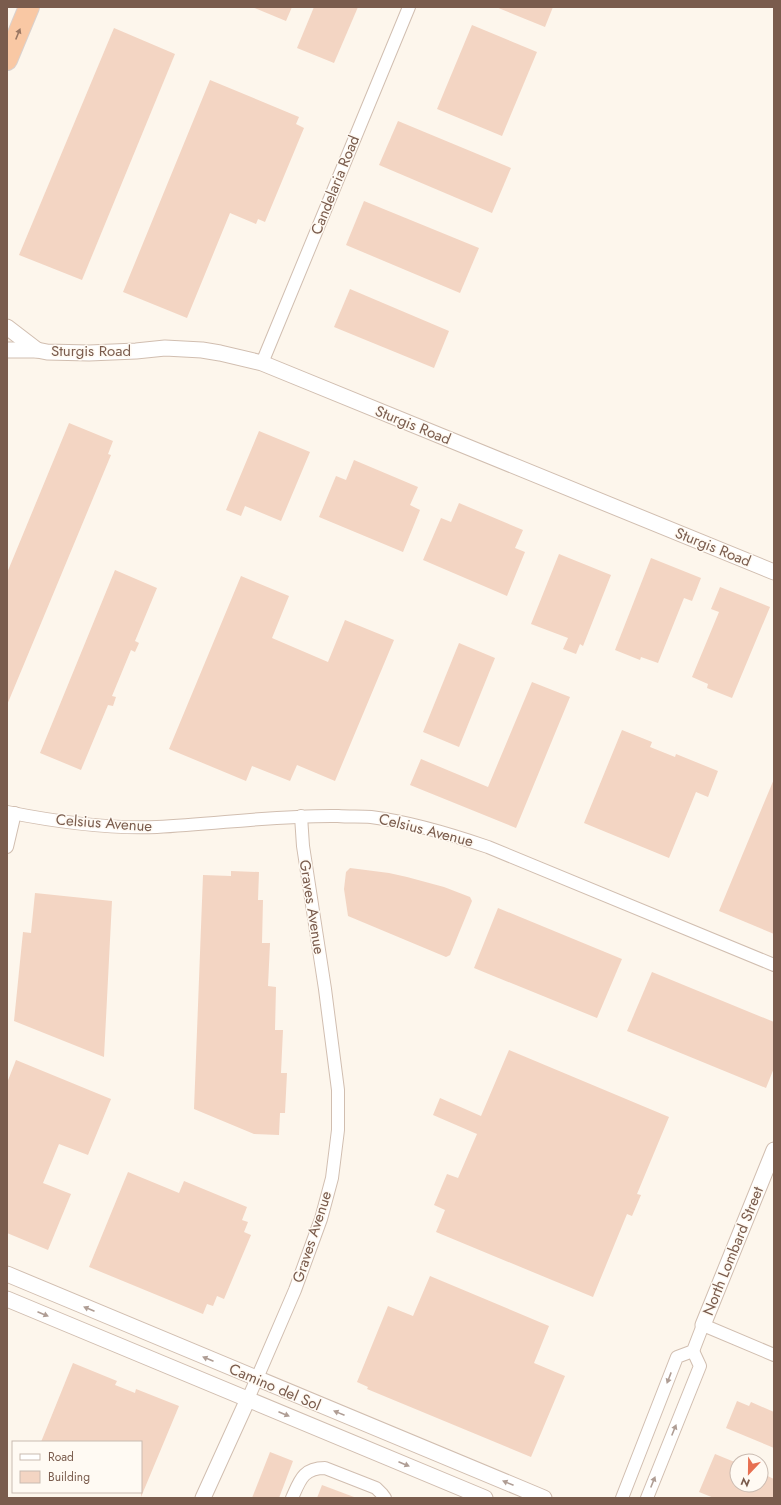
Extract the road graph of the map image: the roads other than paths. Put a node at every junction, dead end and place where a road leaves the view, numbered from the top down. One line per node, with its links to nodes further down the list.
1 (29, 7): 3 (highway, one-way to 1)
2 (409, 7): 7 (street, Candelaria Road)
3 (7, 60)
4 (7, 327): 6 (street, Sturgis Road)
5 (7, 350): 6 (street, Sturgis Road)
6 (37, 350): 7 (street, Sturgis Road)
7 (262, 363): 8 (street, Sturgis Road)
8 (774, 572)
9 (11, 812): 10 (street, Celsius Avenue); 11 (street)
10 (301, 816): 12 (street, Celsius Avenue); 19 (street, Graves Avenue)
11 (7, 847)
12 (774, 965)
13 (774, 1150): 16 (street, North Lombard Street)
14 (7, 1274): 19 (street, Camino del Sol, one-way to 14)
15 (7, 1299): 20 (street, Camino del Sol, one-way to 20)
16 (703, 1325): 17 (street, North Lombard Street); 18 (street)
17 (692, 1351): 26 (street, one-way to 26); 27 (street, one-way to 17)
18 (774, 1355)
19 (257, 1380): 20 (street, Graves Avenue); 25 (street, Camino del Sol, one-way to 19)
20 (248, 1400): 21 (street, Graves Avenue); 24 (street, Camino del Sol, one-way to 24)
21 (203, 1498)
22 (292, 1498): 23 (street)
23 (385, 1498)
24 (485, 1498)
25 (544, 1498)
26 (622, 1498)
27 (647, 1498)

